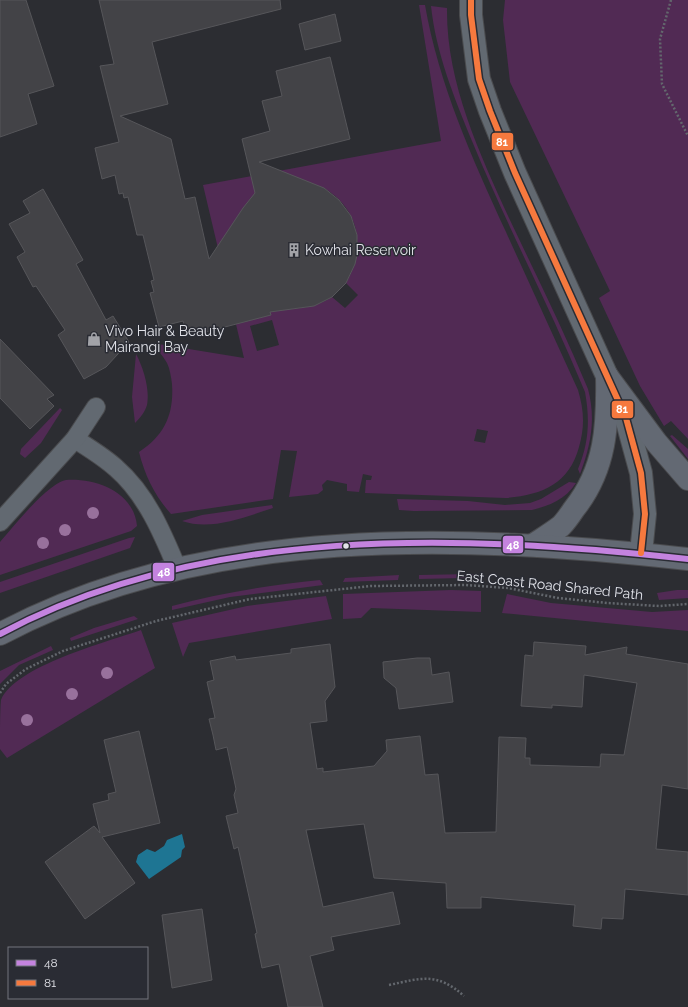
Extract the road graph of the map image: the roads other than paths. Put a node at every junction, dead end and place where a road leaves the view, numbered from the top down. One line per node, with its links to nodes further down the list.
1 (471, 0): 2 (street)
2 (607, 376): 5 (main road); 7 (main road); 8 (street)
3 (96, 407): 4 (lane)
4 (76, 439): 6 (lane); 10 (lane)
5 (688, 479)
6 (0, 522)
7 (533, 545): 8 (main road); 10 (main road)
8 (641, 553): 9 (main road)
9 (688, 558)
10 (177, 568): 11 (main road)
11 (0, 634)

